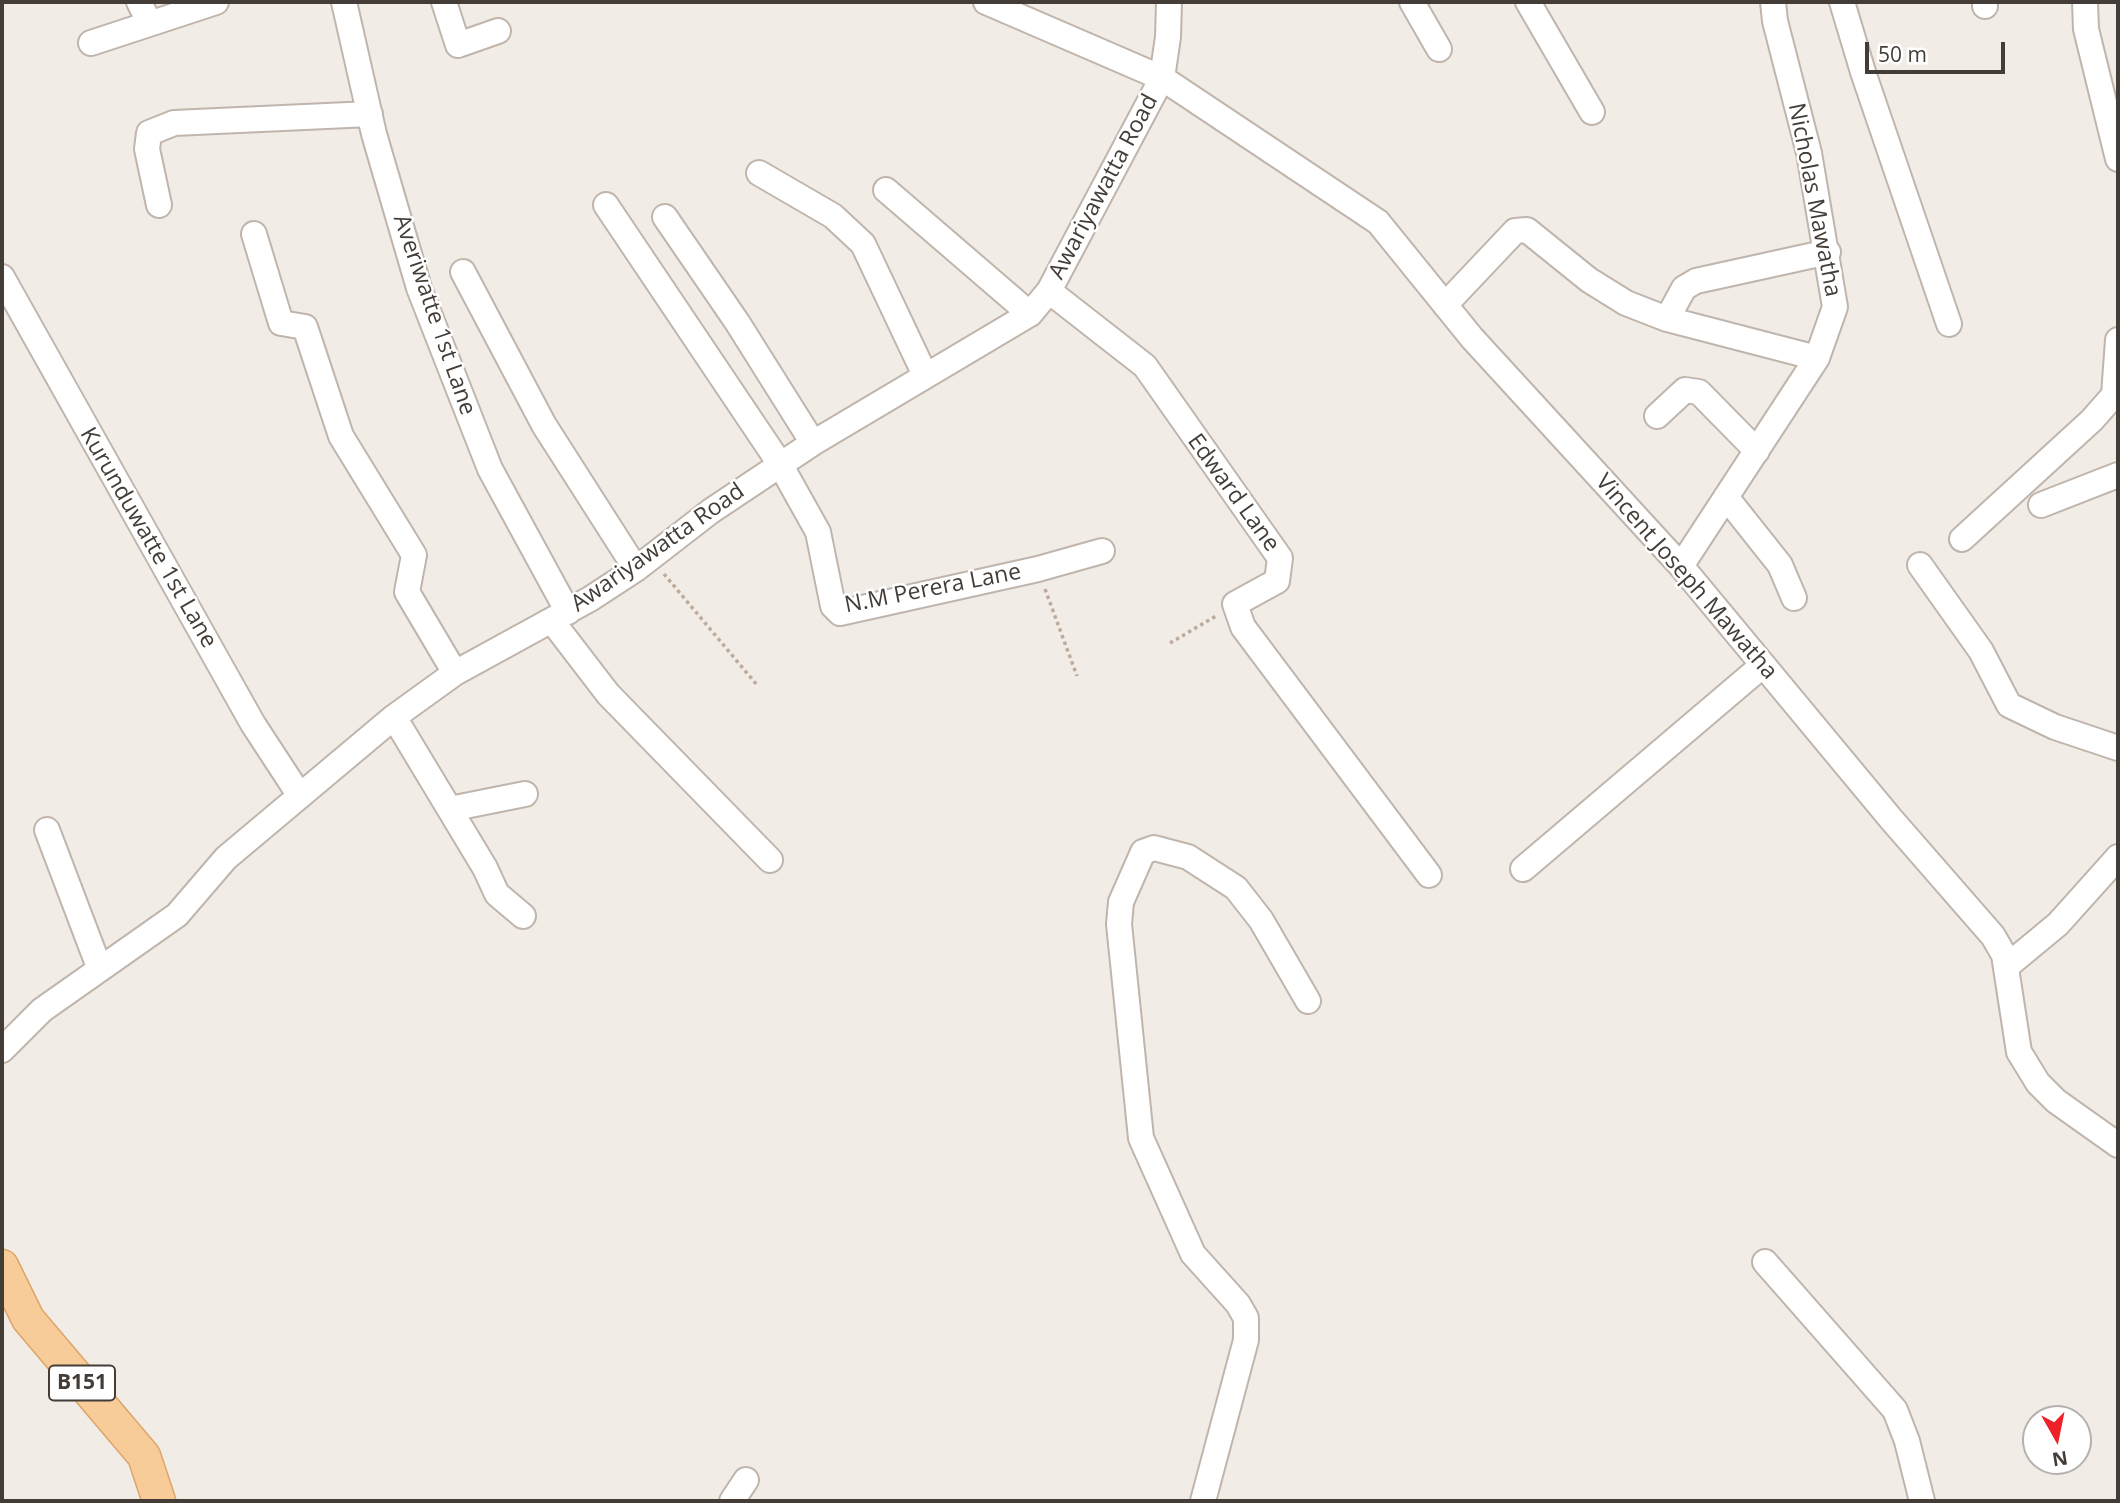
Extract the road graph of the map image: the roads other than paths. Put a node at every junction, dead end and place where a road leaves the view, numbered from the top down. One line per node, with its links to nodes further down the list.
1 (216, 2): 11 (street)
2 (344, 2): 17 (street, Averiwatte 1st Lane)
3 (444, 2): 12 (street)
4 (986, 2): 15 (street, Vincent Joseph Mawatha)
5 (1169, 2): 15 (street, Awariyawatta Road)
6 (1412, 2): 14 (street)
7 (1528, 2): 16 (street)
8 (1773, 2): 25 (street, Nicholas Mawatha)
9 (1842, 2): 32 (street)
10 (2085, 2): 18 (street)
11 (144, 12): 13 (street)
12 (498, 31)
13 (91, 43)
14 (1439, 49)
15 (1162, 78): 28 (street, Awariyawatta Road); 29 (street, Vincent Joseph Mawatha)
16 (1592, 112)
17 (370, 114): 21 (street); 50 (street, Averiwatte 1st Lane)
18 (2118, 159)
19 (759, 173): 35 (street)
20 (886, 190): 30 (street)
21 (159, 205)
22 (606, 205): 40 (street)
23 (666, 217): 38 (street)
24 (254, 234): 52 (street)
25 (1828, 252): 31 (street); 34 (street, Nicholas Mawatha)
26 (463, 272): 46 (street)
27 (2, 277): 56 (street, Kurunduwatte 1st Lane)
28 (1049, 291): 30 (street, Awariyawatta Road); 62 (street, Edward Lane)
29 (1445, 305): 31 (street); 48 (street, Vincent Joseph Mawatha)
30 (1030, 314): 35 (street, Awariyawatta Road)
31 (1667, 319): 34 (street)
32 (1949, 324)
33 (2118, 340): 36 (street)
34 (1817, 358): 39 (street, Nicholas Mawatha)
35 (925, 375): 38 (street, Awariyawatta Road)
36 (2116, 396): 44 (street)
37 (1657, 415): 39 (street)
38 (813, 443): 40 (street, Awariyawatta Road)
39 (1757, 451): 42 (street, Nicholas Mawatha)
40 (780, 464): 45 (street, N.M Perera Lane); 46 (street, Awariyawatta Road)
41 (2118, 475): 43 (street)
42 (1726, 497): 48 (street, Nicholas Mawatha); 49 (street)
43 (2041, 505)
44 (1962, 539)
45 (1102, 551)
46 (643, 563): 50 (street, Awariyawatta Road)
47 (1920, 565): 54 (street)
48 (1681, 566): 51 (street, Vincent Joseph Mawatha)
49 (1794, 598)
50 (560, 616): 52 (street, Awariyawatta Road); 60 (street, Averiwatte 1st Lane)
51 (1763, 665): 61 (street); 65 (street, Vincent Joseph Mawatha)
52 (456, 673): 53 (street, Awariyawatta Road)
53 (394, 717): 56 (street, Awariyawatta Road); 57 (street)
54 (2118, 748)
55 (525, 794): 57 (street)
56 (300, 796): 64 (street, Awariyawatta Road)
57 (450, 809): 63 (street)
58 (47, 830): 64 (street)
59 (2118, 857): 65 (street)
60 (770, 860)
61 (1523, 869)
62 (1429, 875)
63 (523, 916)
64 (99, 967): 67 (street, Awariyawatta Road)
65 (2006, 967): 68 (street, Vincent Joseph Mawatha)
66 (1308, 1001): 74 (street)
67 (2, 1050)
68 (2118, 1145)
69 (1765, 1262): 75 (street)
70 (2, 1266): 72 (main road, B151)
71 (746, 1480): 73 (street)
72 (159, 1501)
73 (732, 1501)
74 (1203, 1501)
75 (1922, 1501)

